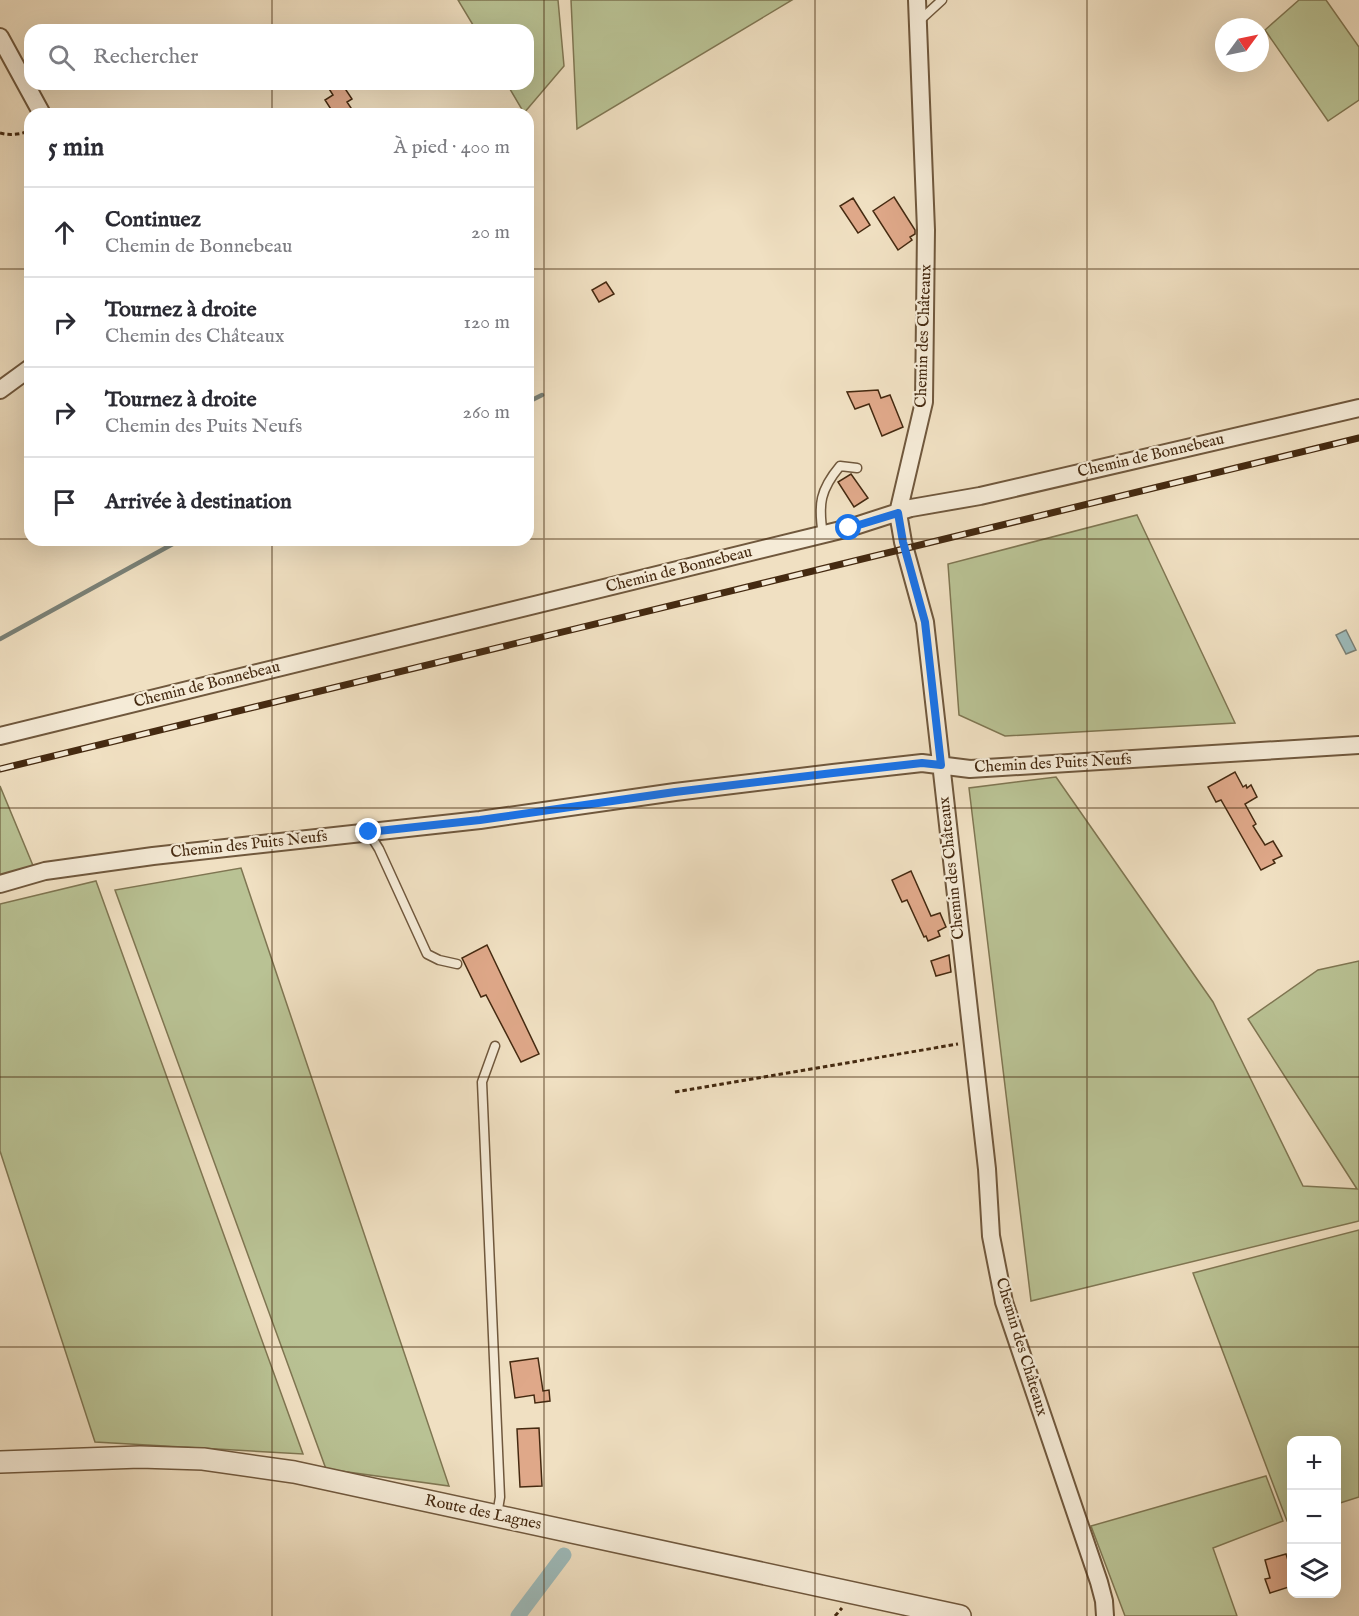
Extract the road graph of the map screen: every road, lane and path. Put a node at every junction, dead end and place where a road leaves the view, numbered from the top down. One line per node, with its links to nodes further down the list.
1 (917, 0): 3 (street, Chemin des Châteaux)
2 (942, 0): 3 (lane)
3 (918, 23): 14 (street, Chemin des Châteaux)
4 (0, 37): 5 (street)
5 (24, 81)
6 (29, 90): 7 (street)
7 (39, 108)
8 (24, 132): 9 (path)
9 (0, 133)
10 (24, 372): 11 (street)
11 (0, 390)
12 (1359, 408): 14 (street, Chemin de Bonnebeau)
13 (857, 468): 15 (lane)
14 (898, 513): 15 (street, Chemin de Bonnebeau); 18 (street, Chemin des Châteaux)
15 (823, 535): 16 (street, Chemin de Bonnebeau)
16 (0, 736)
17 (1359, 746): 18 (street, Chemin des Puits Neufs)
18 (941, 765): 19 (street, Chemin des Puits Neufs); 22 (street, Chemin des Châteaux)
19 (369, 832): 20 (street, Chemin des Puits Neufs); 21 (lane)
20 (0, 884)
21 (457, 964)
22 (972, 1042): 24 (path); 28 (street, Chemin des Châteaux)
23 (495, 1046): 26 (lane)
24 (675, 1092)
25 (0, 1462): 26 (street, Route des Lagnes)
26 (497, 1516): 27 (street, Route des Lagnes)
27 (960, 1616)
28 (1105, 1616)

